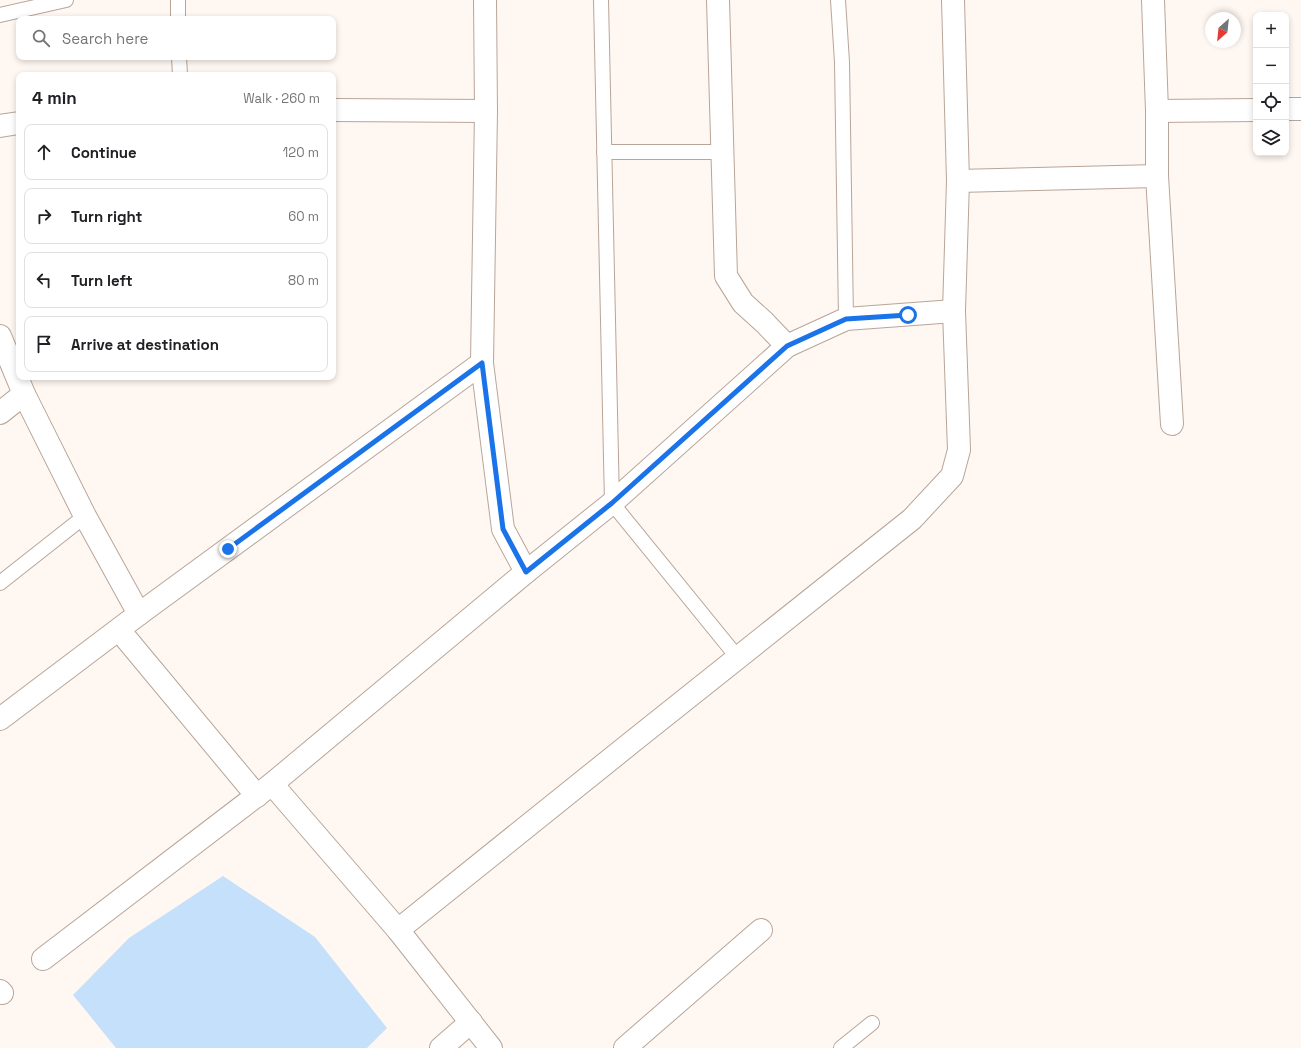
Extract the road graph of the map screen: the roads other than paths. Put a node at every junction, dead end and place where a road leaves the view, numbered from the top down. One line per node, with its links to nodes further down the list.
1 (66, 0): 9 (lane)
2 (178, 0): 10 (lane)
3 (485, 0): 17 (street)
4 (601, 0): 21 (lane)
5 (718, 0): 22 (street)
6 (838, 0): 26 (lane)
7 (953, 0): 24 (street)
8 (1153, 0): 18 (street)
9 (0, 15)
10 (178, 16)
11 (179, 60): 12 (lane)
12 (180, 72)
13 (1289, 109): 14 (street)
14 (1301, 109)
15 (336, 110): 17 (street)
16 (1253, 110): 18 (street)
17 (486, 111): 29 (street)
18 (1157, 111): 23 (street)
19 (16, 123): 20 (street)
20 (0, 126)
21 (604, 152): 22 (lane); 35 (lane)
22 (722, 152): 28 (street)
23 (1157, 176): 24 (street); 34 (street)
24 (958, 181): 25 (street)
25 (954, 311): 26 (street); 41 (street)
26 (846, 319): 28 (street)
27 (0, 336): 30 (street)
28 (787, 346): 35 (street)
29 (482, 363): 37 (street); 39 (street)
30 (16, 375)
31 (18, 380): 32 (street)
32 (24, 394): 33 (street); 36 (street)
33 (0, 413)
34 (1172, 424)
35 (612, 503): 37 (street); 41 (lane)
36 (85, 516): 38 (lane); 39 (street)
37 (526, 572): 43 (street)
38 (0, 583)
39 (139, 614): 40 (street)
40 (119, 630): 42 (street); 43 (street)
41 (738, 658): 44 (street)
42 (0, 719)
43 (265, 790): 44 (street); 46 (street)
44 (398, 930): 47 (street)
45 (761, 930): 51 (street)
46 (43, 959)
47 (470, 1022): 49 (street); 50 (street)
48 (872, 1023): 52 (lane)
49 (441, 1048)
50 (491, 1048)
51 (625, 1048)
52 (841, 1048)

